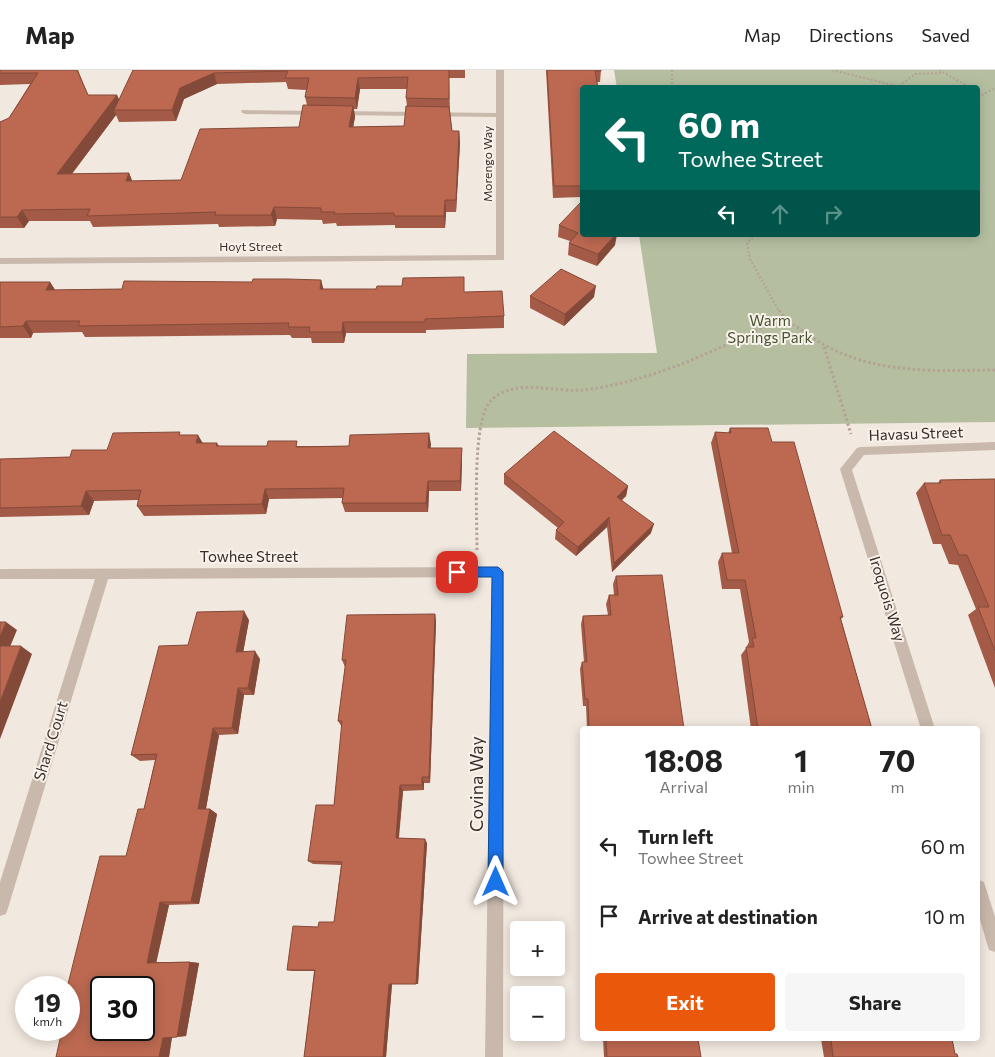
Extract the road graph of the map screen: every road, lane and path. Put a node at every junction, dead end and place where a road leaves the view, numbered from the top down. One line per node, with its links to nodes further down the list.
1 (500, 70): 15 (street, Morengo Way)
2 (672, 70): 6 (path)
3 (832, 70): 7 (path)
4 (939, 70): 5 (path)
5 (941, 73): 8 (path); 9 (path)
6 (672, 85)
7 (891, 85)
8 (901, 85)
9 (967, 85)
10 (995, 88): 11 (path)
11 (980, 95)
12 (245, 112): 13 (street)
13 (324, 113)
14 (333, 113): 15 (street)
15 (500, 115): 17 (street, Morengo Way)
16 (753, 237): 19 (path)
17 (501, 258): 18 (street, Hoyt Street)
18 (0, 261)
19 (783, 317): 20 (path); 25 (path)
20 (824, 347): 21 (path); 23 (path)
21 (995, 370)
22 (995, 446): 23 (street, Havasu Street)
23 (862, 451): 24 (street, Havasu Street)
24 (846, 469): 29 (street, Iroquois Way)
25 (477, 572): 26 (street, Towhee Street); 28 (street, Towhee Street)
26 (498, 572): 33 (street, Covina Way)
27 (0, 574): 28 (street, Towhee Street)
28 (103, 574): 31 (street, Shard Court)
29 (927, 726)
30 (980, 895): 32 (street)
31 (0, 908)
32 (995, 944)
33 (494, 1057)

